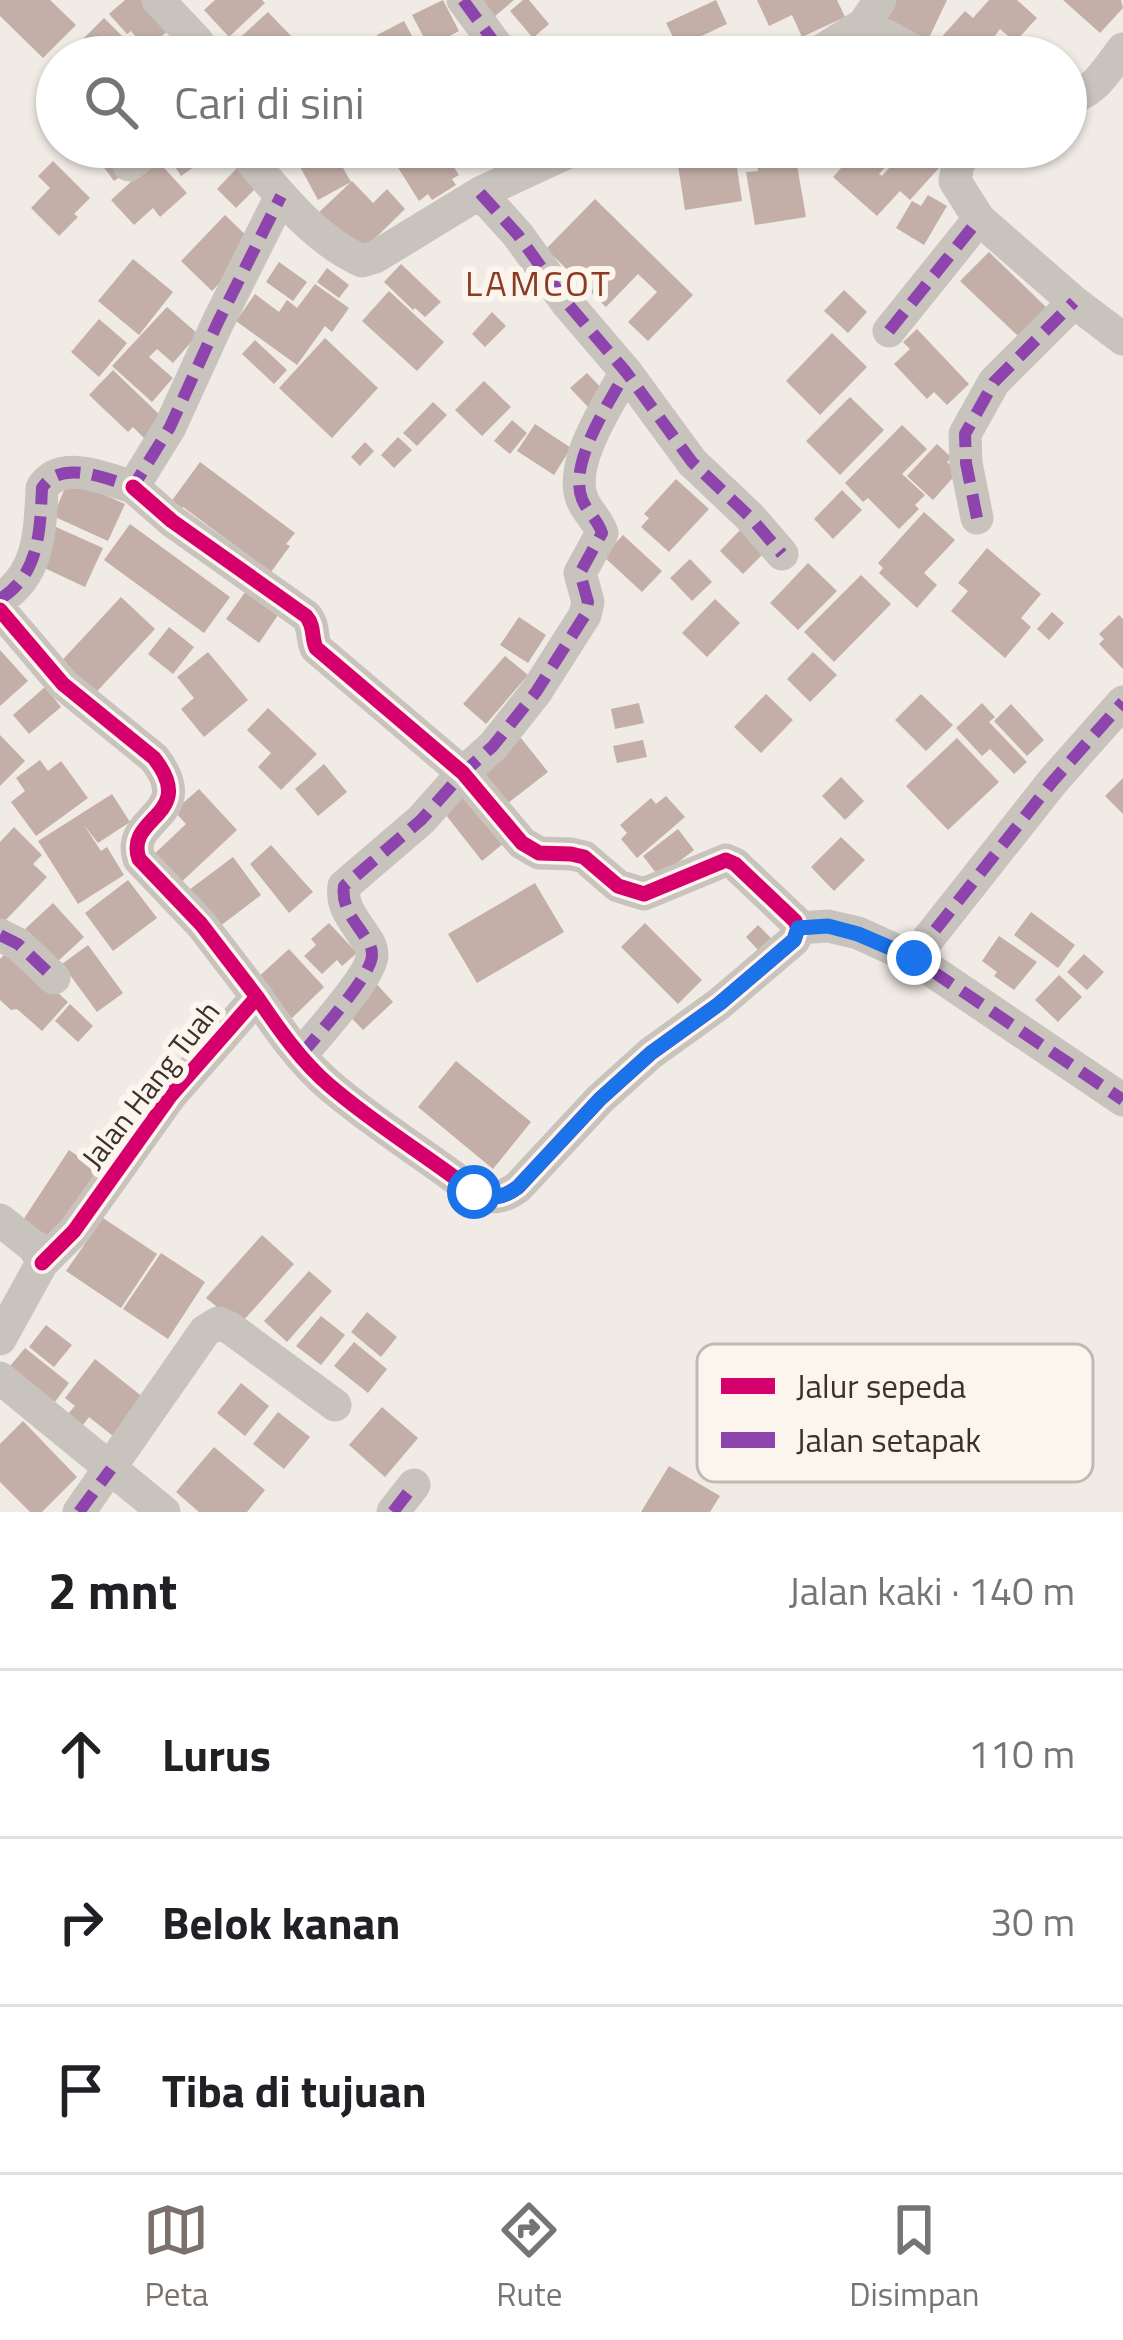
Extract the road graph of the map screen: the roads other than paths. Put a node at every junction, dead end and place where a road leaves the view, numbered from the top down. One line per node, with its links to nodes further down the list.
1 (463, 0): 5 (street)
2 (171, 5): 4 (street)
3 (872, 12): 6 (street); 7 (street)
4 (193, 36)
5 (490, 36)
6 (839, 36)
7 (901, 36)
8 (1123, 49): 9 (street)
9 (1087, 92)
10 (257, 168): 14 (street)
11 (521, 168): 13 (street)
12 (957, 168): 15 (street)
13 (480, 193): 14 (street); 19 (street)
14 (281, 196): 20 (street)
15 (979, 219): 16 (street); 17 (street)
16 (1074, 302): 18 (street); 21 (street)
17 (890, 331)
18 (1123, 339)
19 (626, 372): 22 (street); 26 (street)
20 (133, 488): 23 (street); 26 (street)
21 (977, 518)
22 (782, 554)
23 (0, 599)
24 (0, 610): 31 (street)
25 (1123, 702): 29 (street)
26 (463, 773): 27 (street); 32 (street)
27 (798, 928): 29 (street); 32 (street, Jalan Hang Tuah)
28 (0, 935): 30 (street)
29 (914, 958): 33 (street)
30 (54, 978)
31 (256, 997): 32 (street, Jalan Hang Tuah); 35 (street, Jalan Hang Tuah)
32 (301, 1055)
33 (1123, 1100)
34 (0, 1220): 35 (street)
35 (42, 1263): 36 (street, Jalan Hang Tuah)
36 (0, 1339)
37 (0, 1378): 39 (street)
38 (334, 1405): 39 (street)
39 (111, 1469): 41 (street); 42 (street)
40 (414, 1484): 43 (street)
41 (80, 1512)
42 (164, 1512)
43 (393, 1512)

